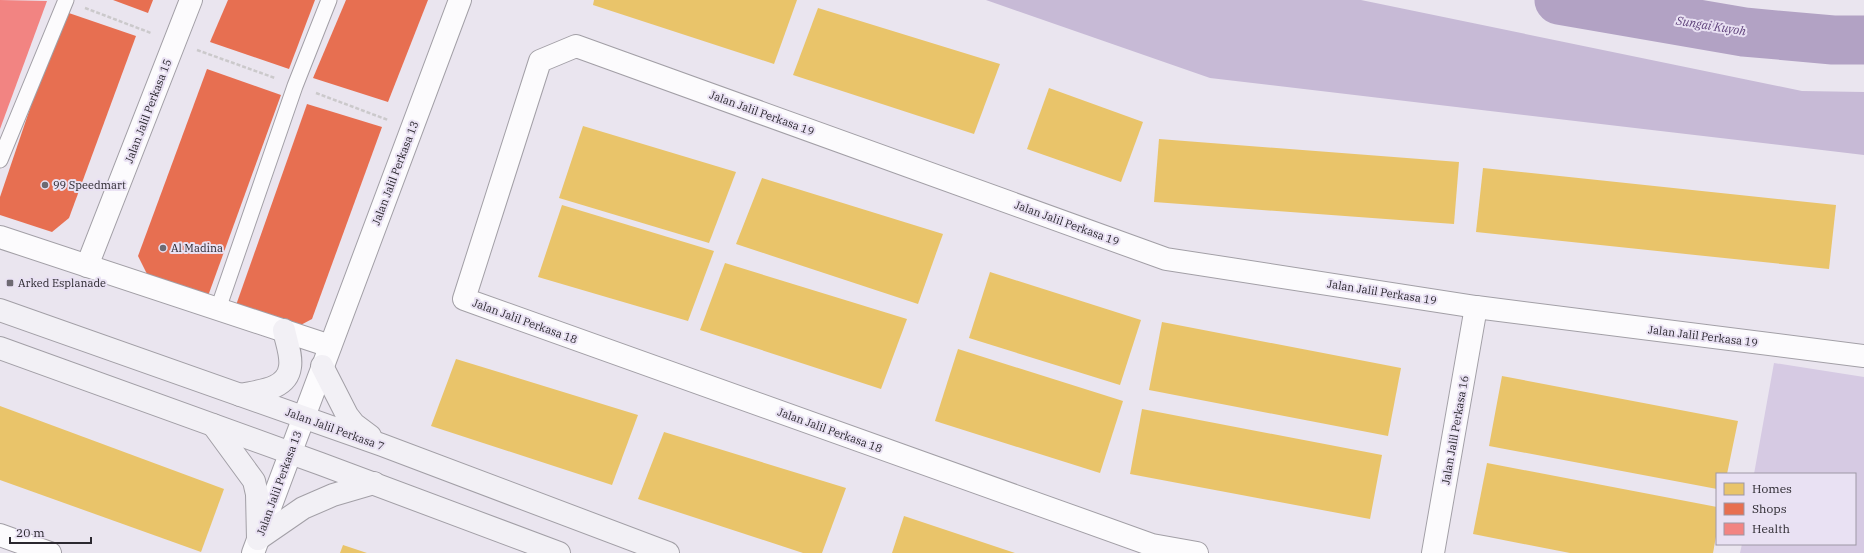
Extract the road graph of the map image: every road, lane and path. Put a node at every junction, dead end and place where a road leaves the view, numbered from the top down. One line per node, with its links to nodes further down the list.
1 (66, 0): 5 (path); 8 (lane)
2 (191, 0): 5 (street, Jalan Jalil Perkasa 15)
3 (329, 0): 6 (lane)
4 (460, 0): 7 (street, Jalan Jalil Perkasa 13)
5 (175, 41): 6 (path); 10 (street, Jalan Jalil Perkasa 15)
6 (295, 86): 7 (path); 13 (lane)
7 (412, 129): 16 (street, Jalan Jalil Perkasa 13)
8 (0, 160)
9 (0, 237): 10 (street)
10 (87, 266): 13 (street)
11 (464, 299): 12 (street, Jalan Jalil Perkasa 19); 31 (street, Jalan Jalil Perkasa 18)
12 (1476, 307): 18 (street, Jalan Jalil Perkasa 19); 32 (street, Jalan Jalil Perkasa 16)
13 (218, 309): 15 (street)
14 (0, 310): 20 (street, Jalan Jalil Perkasa 7)
15 (284, 330): 16 (street); 20 (street)
16 (330, 346): 19 (street, Jalan Jalil Perkasa 13)
17 (0, 348): 22 (street)
18 (1864, 356)
19 (322, 366): 21 (street, Jalan Jalil Perkasa 13); 23 (street)
20 (239, 395): 21 (street, Jalan Jalil Perkasa 7)
21 (303, 418): 23 (street, Jalan Jalil Perkasa 7); 24 (street, Jalan Jalil Perkasa 13)
22 (213, 425): 24 (street); 27 (street)
23 (382, 445): 30 (street, Jalan Jalil Perkasa 7)
24 (290, 452): 25 (street); 27 (street, Jalan Jalil Perkasa 13)
25 (374, 483): 27 (street); 29 (street)
26 (0, 535): 28 (street)
27 (255, 546)
28 (50, 553)
29 (559, 553)
30 (668, 553)
31 (1197, 553)
32 (1433, 553)

